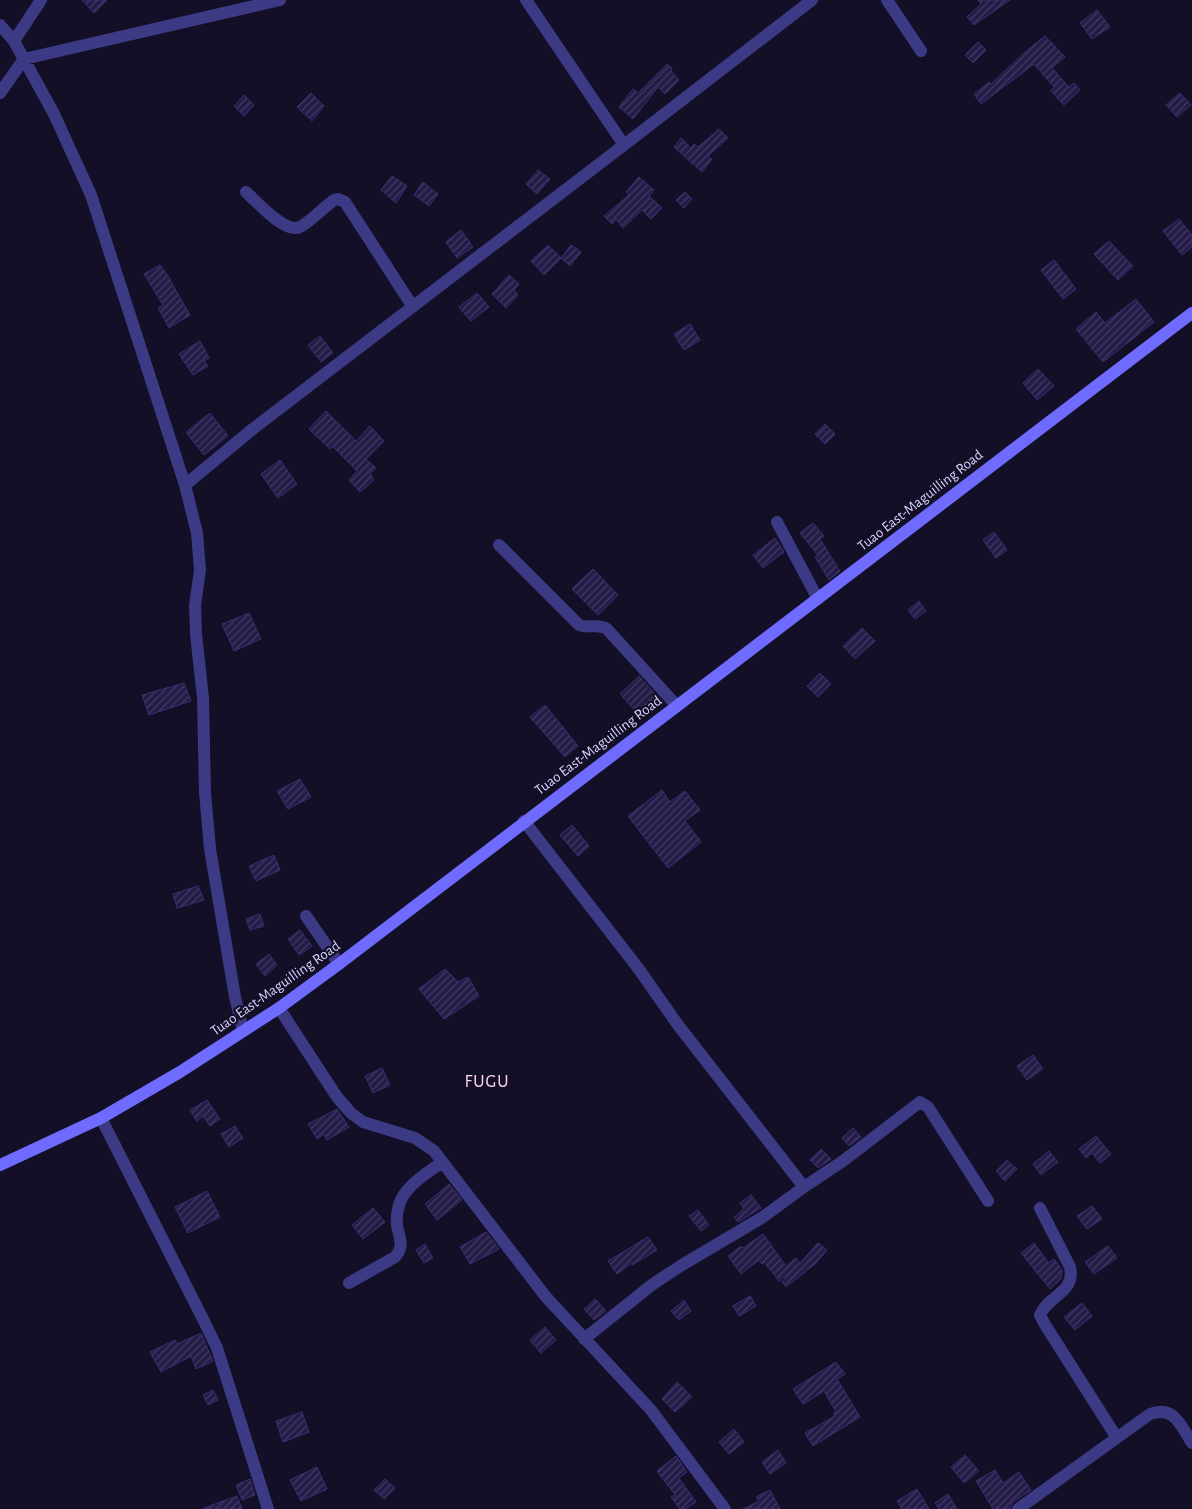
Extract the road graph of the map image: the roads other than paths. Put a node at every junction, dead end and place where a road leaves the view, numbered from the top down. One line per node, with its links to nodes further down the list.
1 (41, 0): 7 (street)
2 (280, 0): 9 (street)
3 (526, 0): 11 (street)
4 (812, 0): 11 (street)
5 (887, 0): 8 (street)
6 (0, 25): 7 (street)
7 (14, 42): 9 (street)
8 (921, 51)
9 (24, 59): 10 (street); 15 (street)
10 (0, 93)
11 (624, 145): 13 (street)
12 (246, 192): 13 (street)
13 (413, 307): 15 (street)
14 (1192, 313): 18 (main road, Tuao East-Maguilling Road)
15 (185, 485): 24 (street)
16 (777, 522): 18 (street)
17 (499, 545): 19 (street)
18 (818, 599): 19 (main road, Tuao East-Maguilling Road)
19 (677, 706): 20 (main road, Tuao East-Maguilling Road)
20 (524, 821): 22 (main road, Tuao East-Maguilling Road); 28 (street)
21 (306, 916): 22 (street)
22 (339, 964): 23 (main road, Tuao East-Maguilling Road)
23 (279, 1008): 24 (main road, Tuao East-Maguilling Road); 26 (street)
24 (243, 1031): 25 (main road, Tuao East-Maguilling Road)
25 (101, 1118): 27 (main road, Tuao East-Maguilling Road); 35 (street)
26 (442, 1162): 31 (street); 32 (street)
27 (0, 1166)
28 (804, 1187): 29 (street); 32 (street)
29 (988, 1200)
30 (1040, 1208): 33 (street)
31 (349, 1283)
32 (584, 1339): 36 (street)
33 (1117, 1438): 34 (street); 37 (street)
34 (1192, 1443)
35 (268, 1509)
36 (725, 1509)
37 (1018, 1509)

